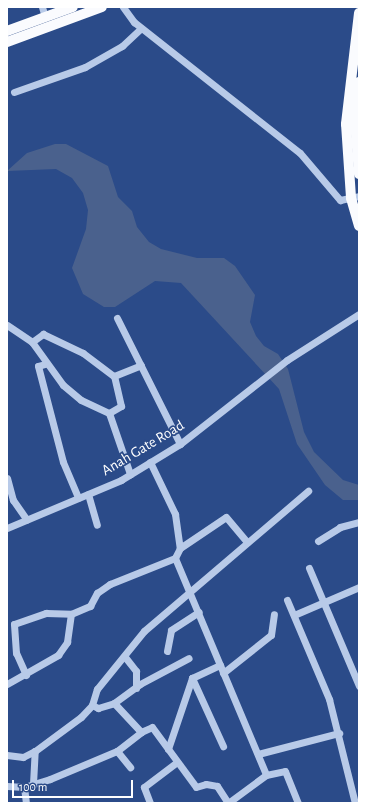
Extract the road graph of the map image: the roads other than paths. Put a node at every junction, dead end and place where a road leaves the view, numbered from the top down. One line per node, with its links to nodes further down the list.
1 (42, 7): 6 (street)
2 (73, 7): 6 (main road)
3 (102, 7): 9 (main road)
4 (124, 7): 7 (street)
5 (359, 13): 13 (main road)
6 (45, 17): 8 (main road)
7 (141, 28): 11 (street); 13 (street)
8 (7, 31)
9 (7, 42)
10 (359, 82): 12 (main road)
11 (14, 92)
12 (359, 174)
13 (355, 197): 14 (main road)
14 (359, 226)
15 (359, 314): 23 (street, Anah Gate Road)
16 (117, 318): 20 (street)
17 (7, 325): 18 (street)
18 (32, 342): 19 (street); 21 (street)
19 (45, 364): 22 (street); 29 (street)
20 (141, 365): 21 (street); 23 (street)
21 (114, 376): 22 (street)
22 (109, 413): 25 (street)
23 (180, 444): 24 (street, Anah Gate Road)
24 (150, 462): 25 (street, Anah Gate Road); 36 (street)
25 (130, 474): 28 (street, Anah Gate Road)
26 (7, 478): 30 (street)
27 (308, 491): 35 (street)
28 (88, 494): 29 (street, Anah Gate Road); 32 (street)
29 (78, 498): 30 (street, Anah Gate Road)
30 (27, 520): 33 (street, Anah Gate Road)
31 (359, 522): 34 (street)
32 (97, 525)
33 (7, 528)
34 (318, 541)
35 (248, 542): 36 (street); 40 (street)
36 (180, 548): 37 (street)
37 (175, 558): 40 (street); 44 (street)
38 (309, 568): 42 (street)
39 (359, 587): 42 (street)
40 (189, 593): 43 (street); 48 (street)
41 (287, 600): 46 (street)
42 (324, 600): 46 (street); 55 (street)
43 (198, 612): 47 (street); 50 (street)
44 (71, 614): 52 (street); 52 (street)
45 (274, 614): 51 (street)
46 (294, 614): 60 (street)
47 (167, 651)
48 (125, 657): 56 (street); 58 (street)
49 (189, 658): 56 (street)
50 (220, 665): 51 (street); 53 (street)
51 (223, 673): 65 (street)
52 (26, 674): 54 (street)
53 (192, 678): 61 (street); 62 (street)
54 (7, 684)
55 (359, 686)
56 (136, 688): 57 (street)
57 (114, 703): 58 (street); 59 (street)
58 (92, 705): 63 (street)
59 (141, 732): 62 (street); 64 (street)
60 (339, 733): 65 (street); 77 (street)
61 (223, 746)
62 (168, 749): 67 (street)
63 (35, 751): 66 (street); 70 (street)
64 (117, 751): 68 (street); 70 (street)
65 (258, 754): 69 (street)
66 (7, 755)
67 (177, 762): 74 (street); 75 (street)
68 (130, 767)
69 (266, 775): 75 (street); 76 (street)
70 (33, 784): 72 (street)
71 (7, 786): 72 (street)
72 (24, 787): 73 (street)
73 (26, 803)
74 (149, 803)
75 (228, 803)
76 (298, 803)
77 (355, 803)

